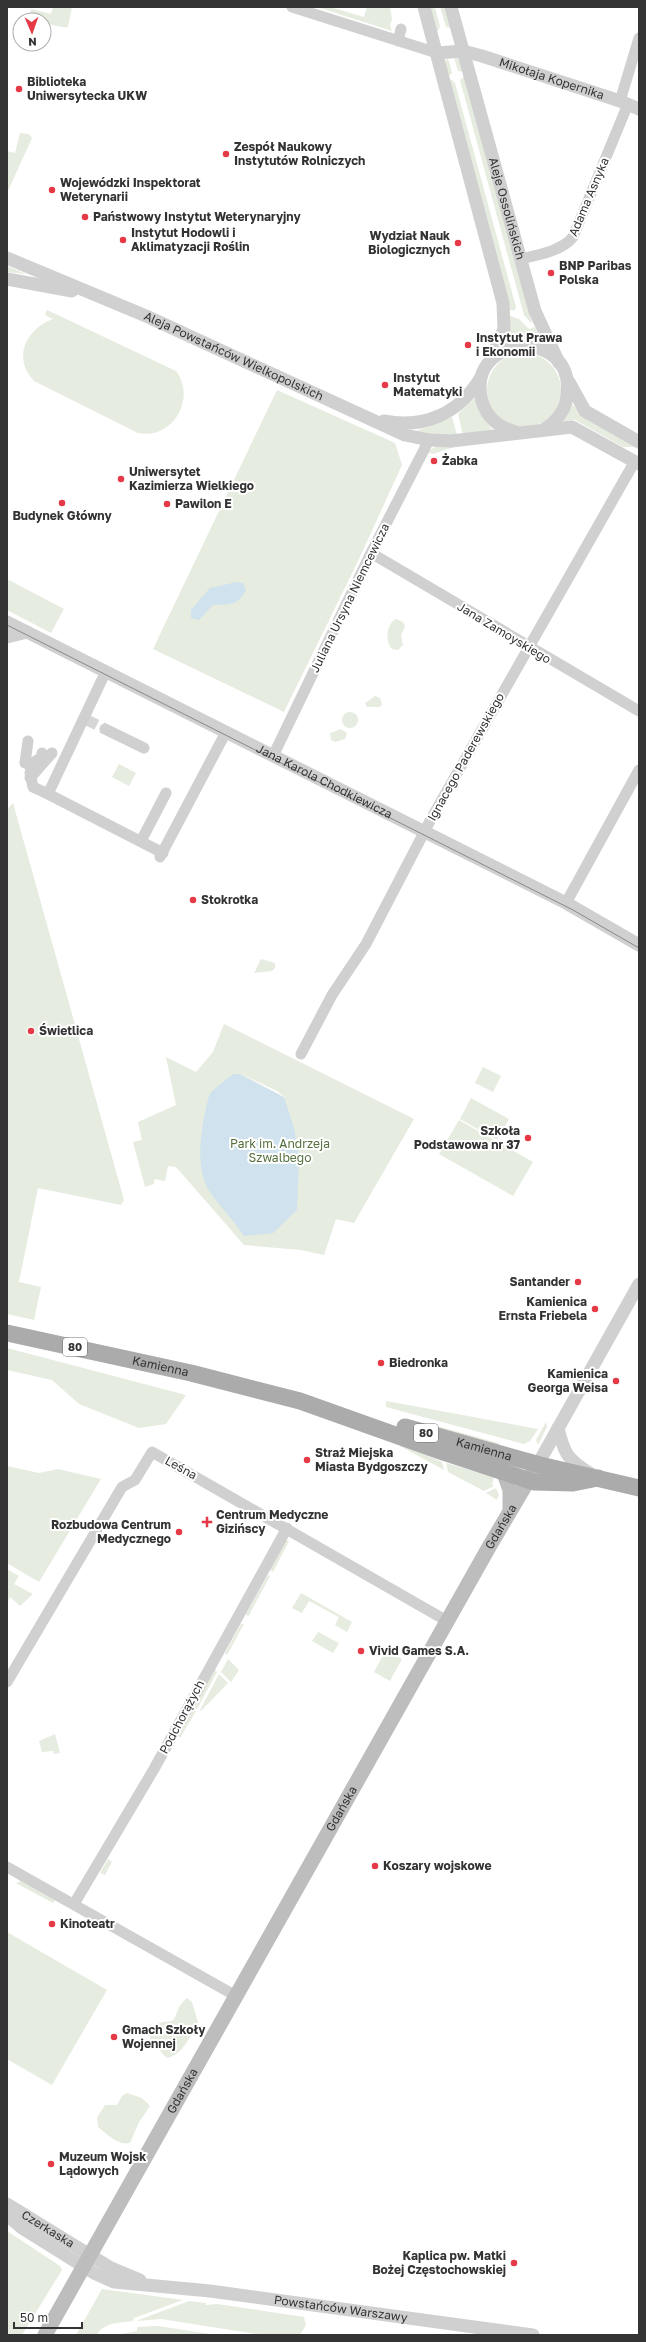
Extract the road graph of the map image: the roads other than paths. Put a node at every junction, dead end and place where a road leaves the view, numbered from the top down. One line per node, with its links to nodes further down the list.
1 (292, 7): 6 (street)
2 (424, 7): 8 (street)
3 (451, 7): 7 (street, Aleje Ossolińskich)
4 (401, 29): 6 (street)
5 (639, 38): 9 (street, Adama Asnyka)
6 (398, 41): 8 (street)
7 (463, 51): 8 (street); 9 (street, Mikołaja Kopernika); 11 (street, Aleje Ossolińskich)
8 (437, 54): 15 (street)
9 (629, 105): 11 (street, Adama Asnyka)
10 (7, 258): 13 (street, Aleja Powstańców Wielkopolskich)
11 (520, 259): 14 (street, Aleje Ossolińskich)
12 (7, 279): 13 (street, Aleja Powstańców Wielkopolskich)
13 (97, 295): 17 (street, Aleja Powstańców Wielkopolskich)
14 (559, 363): 15 (street); 16 (street)
15 (488, 366): 17 (street, Aleja Powstańców Wielkopolskich); 19 (street)
16 (566, 376): 18 (street); 21 (street)
17 (370, 419): 20 (street, Aleja Powstańców Wielkopolskich)
18 (542, 430): 19 (street); 22 (street)
19 (518, 433): 20 (street, Aleja Powstańców Wielkopolskich)
20 (429, 440): 23 (street, Juliana Ursyna Niemcewicza)
21 (639, 442)
22 (638, 459): 27 (street, Ignacego Paderewskiego)
23 (371, 553): 27 (street, Jana Zamoyskiego); 34 (street, Juliana Ursyna Niemcewicza)
24 (7, 622): 25 (street, Jana Karola Chodkiewicza)
25 (27, 632): 26 (street); 28 (street, Jana Karola Chodkiewicza)
26 (7, 637)
27 (528, 647): 29 (street, Jana Zamoyskiego); 40 (street, Ignacego Paderewskiego)
28 (106, 671): 31 (street, Jana Karola Chodkiewicza); 39 (street)
29 (639, 711)
30 (105, 729): 33 (street)
31 (226, 732): 34 (street, Jana Karola Chodkiewicza); 41 (street)
32 (28, 741): 35 (street)
33 (144, 748)
34 (273, 756): 40 (street, Jana Karola Chodkiewicza)
35 (32, 766): 37 (street); 37 (street)
36 (639, 770): 42 (street)
37 (30, 778): 39 (street)
38 (166, 793): 41 (street)
39 (48, 794): 41 (street)
40 (424, 832): 42 (street, Jana Karola Chodkiewicza); 44 (street, Ignacego Paderewskiego)
41 (141, 841)
42 (566, 903): 43 (street, Jana Karola Chodkiewicza)
43 (639, 945)
44 (301, 1054)
45 (639, 1284): 48 (street, Gdańska)
46 (7, 1333): 47 (main road, Kamienna / 80)
47 (313, 1405): 49 (main road, Kamienna / 80); 50 (main road, Kamienna / 80)
48 (558, 1428): 49 (street, Gdańska); 51 (street)
49 (538, 1464): 51 (main road, 80); 52 (main road, Gdańska)
50 (503, 1471): 52 (main road, Kamienna / 80); 54 (main road)
51 (598, 1478): 52 (main road, 80); 53 (main road, 80)
52 (529, 1480): 54 (main road, Gdańska)
53 (639, 1488)
54 (510, 1511): 56 (main road, Gdańska)
55 (287, 1528): 56 (street, Leśna); 57 (street, Leśna); 59 (street, Podchorążych)
56 (447, 1621): 60 (main road, Gdańska)
57 (7, 1682)
58 (7, 1867): 59 (street)
59 (74, 1904): 60 (street)
60 (236, 1996): 63 (main road, Gdańska)
61 (7, 2204): 63 (street, Czerkaska)
62 (7, 2215): 63 (street, Czerkaska)
63 (86, 2260): 64 (main road, Gdańska); 65 (street, Powstańców Warszawy)
64 (45, 2335)
65 (533, 2335)

